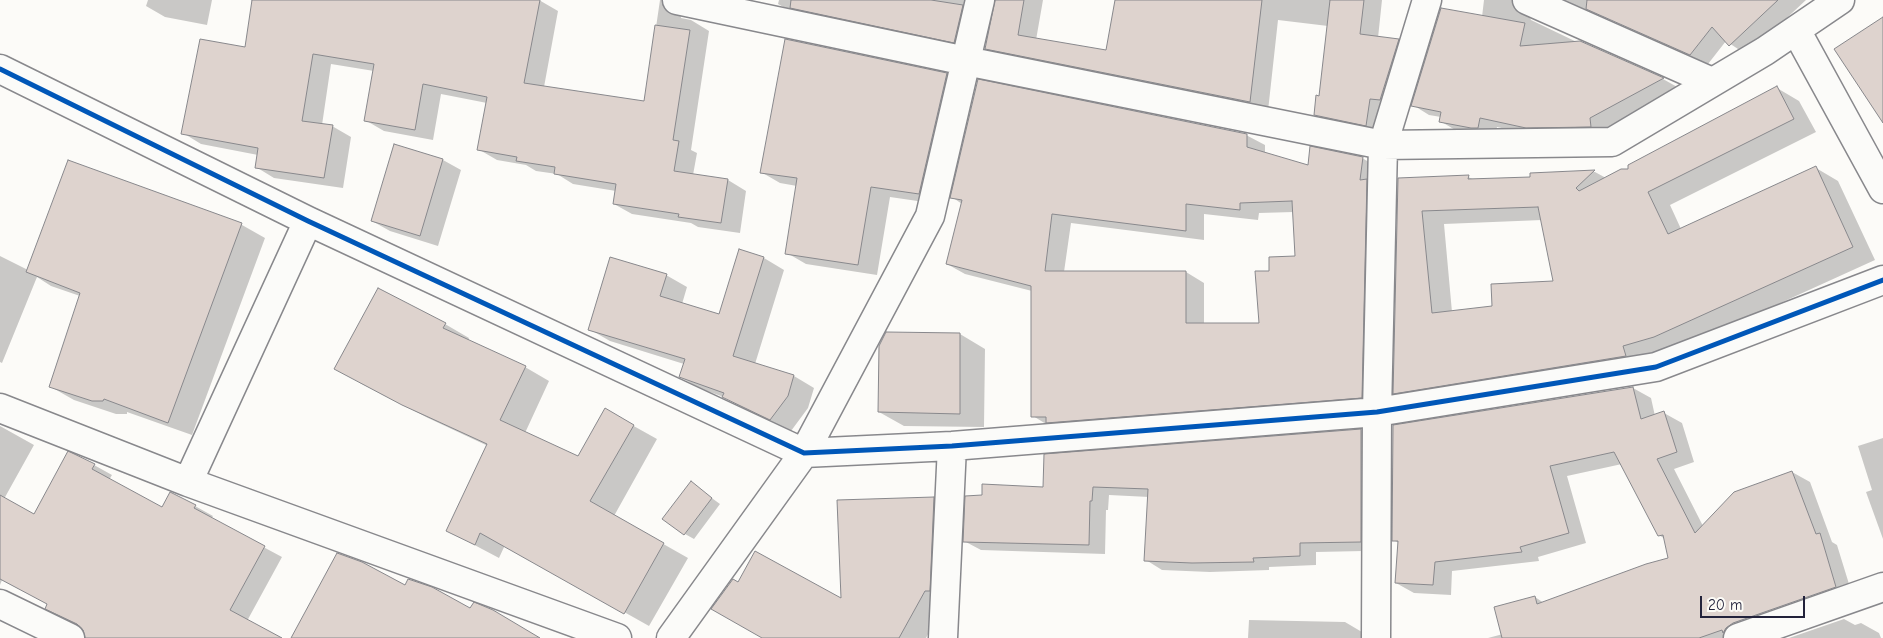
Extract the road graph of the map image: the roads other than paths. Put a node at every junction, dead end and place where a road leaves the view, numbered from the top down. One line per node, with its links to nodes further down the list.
1 (677, 0): 7 (street)
2 (980, 0): 7 (street)
3 (1427, 0): 10 (street)
4 (1527, 0): 9 (street)
5 (1840, 0): 6 (street)
6 (1796, 30): 9 (street); 11 (street)
7 (966, 61): 10 (street); 17 (street)
8 (0, 69): 12 (street)
9 (1712, 82): 10 (street)
10 (1383, 145): 15 (street)
11 (1883, 190)
12 (308, 221): 17 (street); 18 (street)
13 (1883, 280): 15 (street)
14 (0, 408): 18 (street)
15 (1377, 412): 16 (street); 25 (street)
16 (952, 446): 17 (street); 24 (street)
17 (804, 453): 23 (street)
18 (188, 482): 22 (street)
19 (1883, 588): 26 (street)
20 (0, 604): 21 (street)
21 (70, 638)
22 (616, 638)
23 (672, 638)
24 (943, 638)
25 (1376, 638)
26 (1738, 638)

